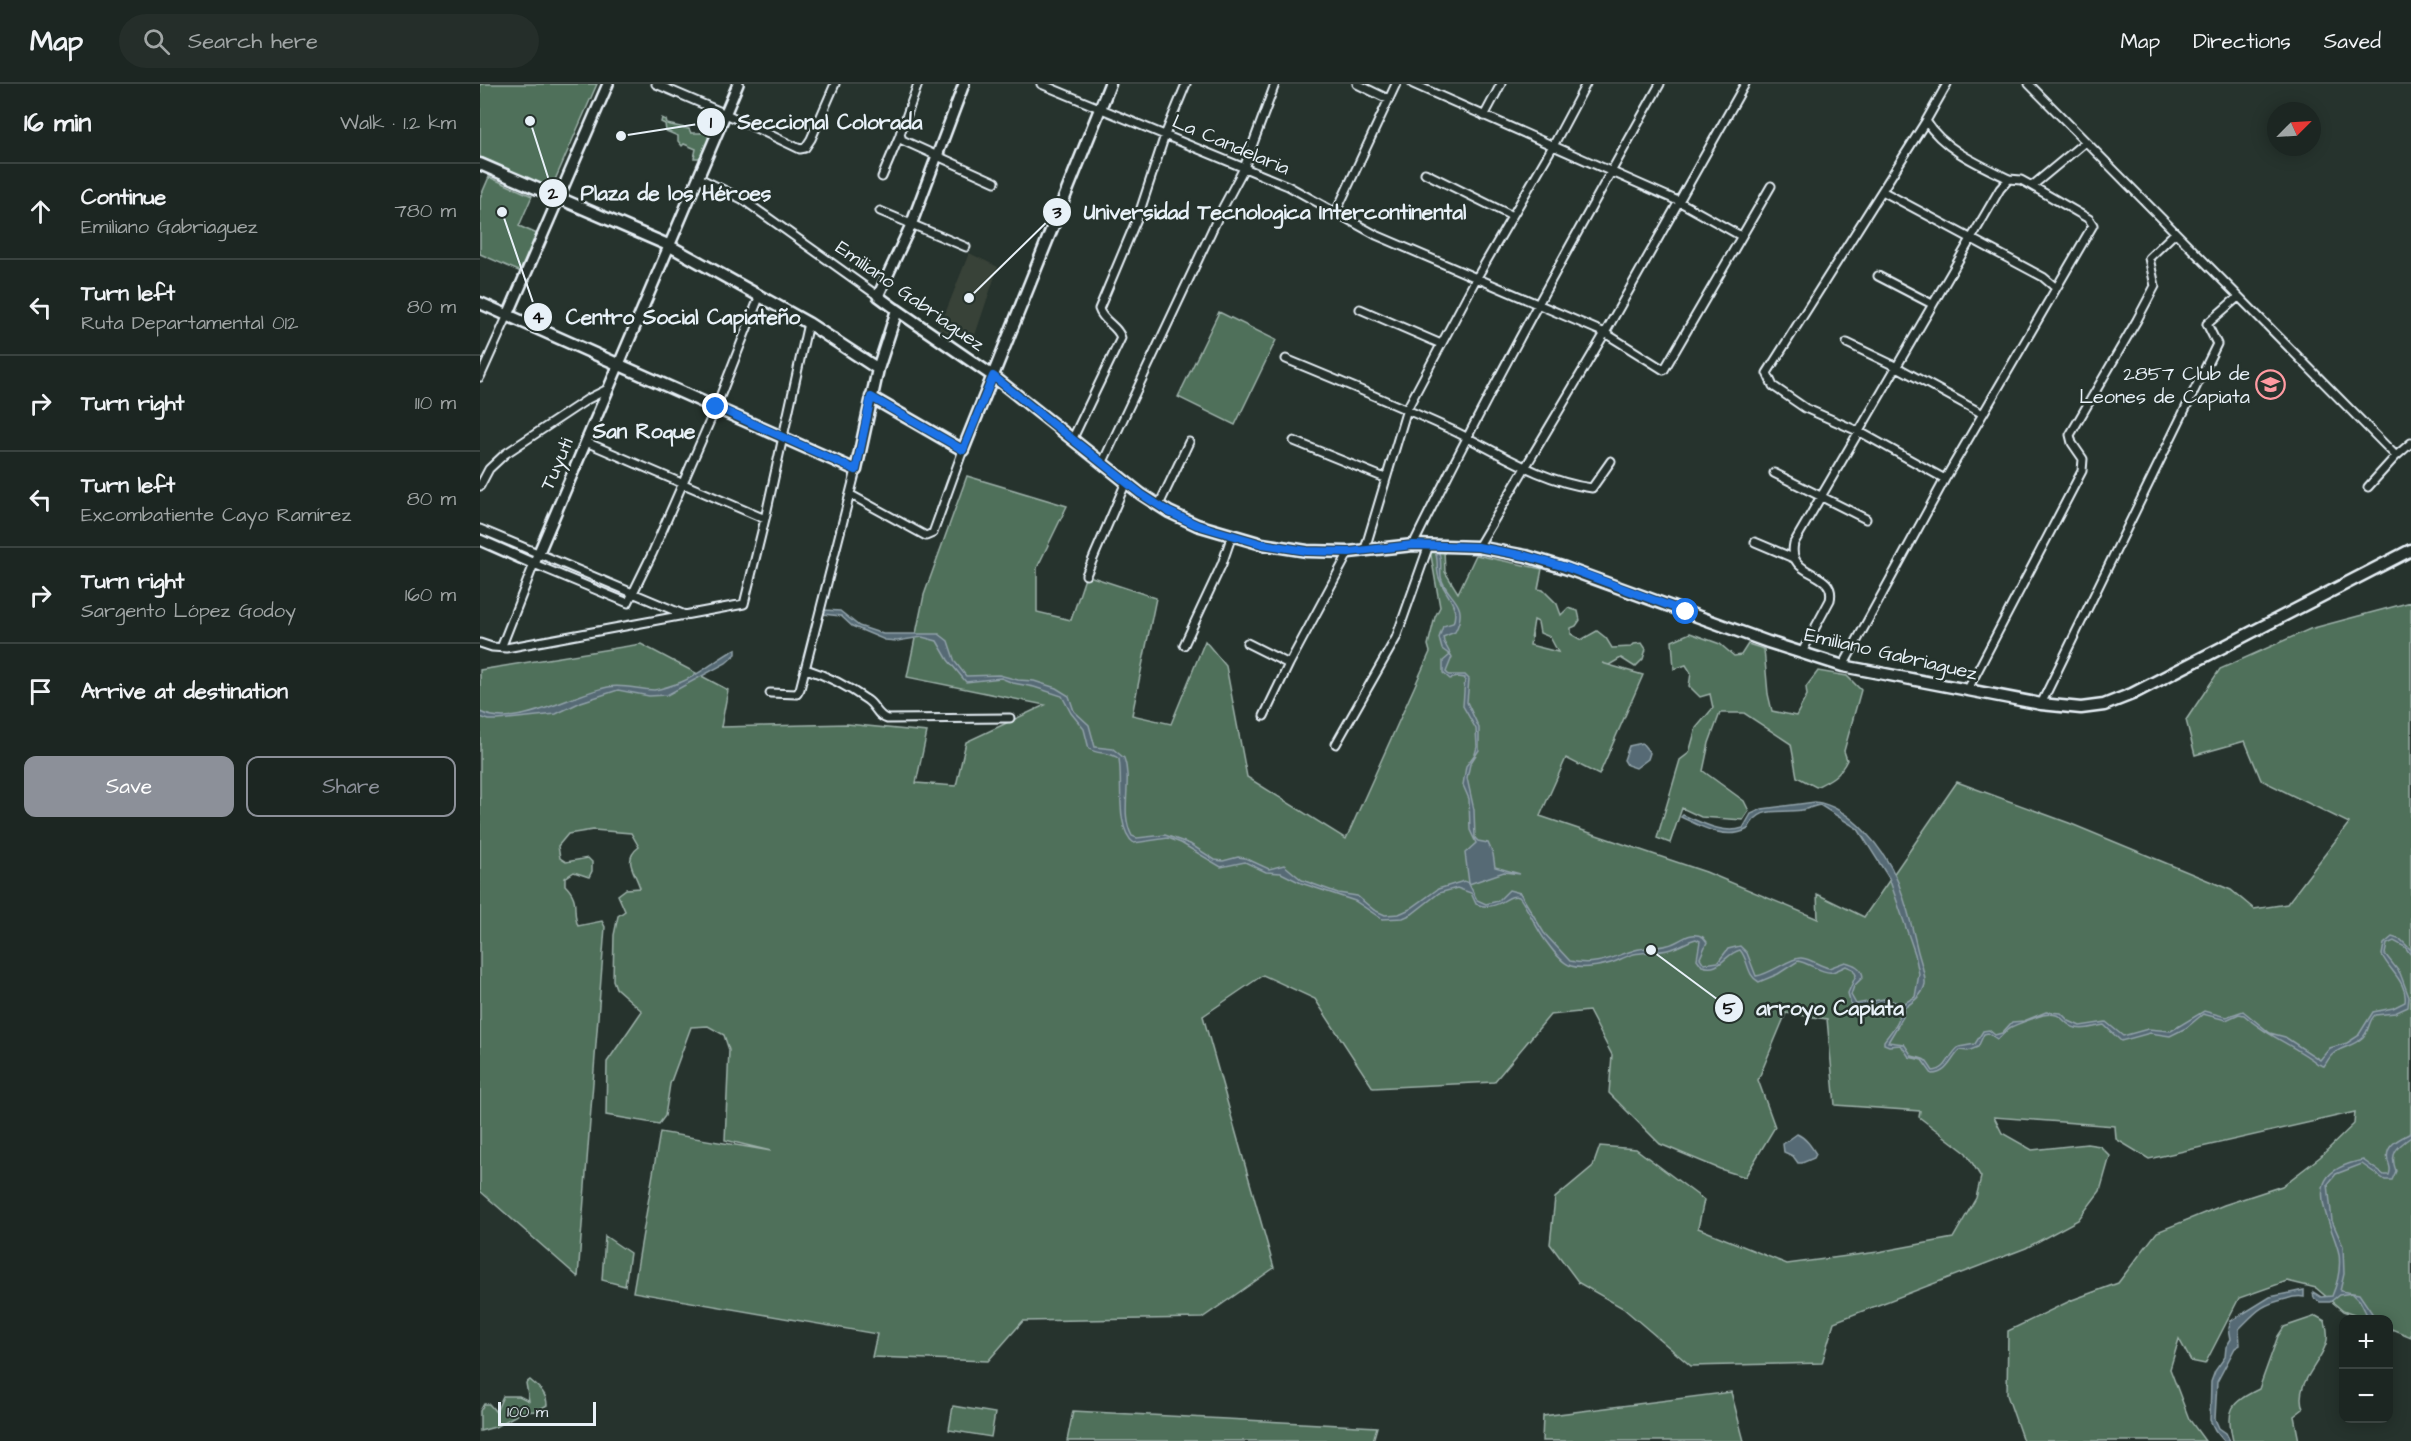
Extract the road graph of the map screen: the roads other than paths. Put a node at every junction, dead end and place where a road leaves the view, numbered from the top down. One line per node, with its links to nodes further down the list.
1 (609, 84): 41 (street)
2 (656, 84): 22 (street)
3 (738, 84): 22 (street, Tuyuti)
4 (835, 84): 22 (street)
5 (918, 84): 26 (street)
6 (964, 84): 29 (street)
7 (1041, 84): 21 (street, La Candelaria)
8 (1110, 84): 21 (main road)
9 (1186, 84): 25 (street)
10 (1275, 84): 31 (street)
11 (1357, 84): 20 (street)
12 (1396, 84): 20 (street)
13 (1413, 84): 23 (street)
14 (1501, 84): 23 (street)
15 (1586, 84): 28 (street)
16 (1660, 84): 32 (street)
17 (1745, 84): 42 (street)
18 (1947, 84): 24 (street)
19 (2029, 84): 27 (street)
20 (1388, 99): 44 (street)
21 (1101, 109): 25 (street, La Candelaria); 72 (main road)
22 (726, 114): 35 (street, Tuyuti)
23 (1484, 116): 28 (street)
24 (1926, 121): 36 (street); 40 (street)
25 (1165, 135): 31 (street, La Candelaria); 82 (street)
26 (899, 137): 29 (street); 34 (street)
27 (2085, 142): 39 (street); 47 (street)
28 (1553, 146): 32 (street); 45 (street)
29 (937, 156): 37 (street); 46 (street)
30 (480, 164): 41 (main road)
31 (1244, 168): 44 (street, La Candelaria); 90 (street)
32 (1611, 171): 42 (street); 59 (street)
33 (1425, 173): 45 (street)
34 (882, 177)
35 (699, 178): 50 (street, Tuyuti); 56 (street, Emiliano Gabriaguez)
36 (2009, 178): 39 (street); 49 (street)
37 (995, 182)
38 (1771, 186): 48 (street)
39 (2032, 186): 54 (street)
40 (1882, 191): 49 (street); 79 (street)
41 (558, 198): 50 (main road); 63 (street)
42 (1678, 201): 48 (street); 65 (street)
43 (880, 211): 46 (street)
44 (1336, 212): 53 (street, La Candelaria)
45 (1512, 216): 53 (street)
46 (911, 225): 51 (street); 56 (street)
47 (2175, 233): 57 (street); 129 (street)
48 (1741, 236): 65 (street, La Candelaria)
49 (1971, 238): 54 (street); 60 (street)
50 (668, 245): 55 (main road); 69 (street, Tuyuti)
51 (966, 247)
52 (1878, 276): 60 (street)
53 (1476, 279): 59 (street, La Candelaria); 67 (street)
54 (2056, 288): 78 (street)
55 (760, 295): 64 (main road); 76 (street)
56 (878, 296): 62 (street, Emiliano Gabriaguez)
57 (2238, 297): 88 (street); 131 (street)
58 (480, 303): 63 (main road)
59 (1536, 304): 65 (street, La Candelaria); 81 (street)
60 (1932, 304): 70 (street)
61 (1360, 309): 67 (street)
62 (897, 310): 71 (main road); 72 (main road, Emiliano Gabriaguez)
63 (508, 315): 69 (main road); 73 (street)
64 (808, 323): 71 (main road); 80 (street)
65 (1605, 333): 91 (street)
66 (1847, 343): 70 (street)
67 (1441, 345): 77 (street)
68 (1286, 359): 77 (street)
69 (618, 364): 74 (street, Tuyuti); 76 (main road)
70 (1897, 367): 78 (street); 79 (street)
71 (878, 369): 75 (main road)
72 (993, 376): 82 (main road, Emiliano Gabriaguez); 87 (main road)
73 (480, 377)
74 (608, 389): 84 (street, Tuyuti); 98 (street)
75 (871, 397): 87 (main road); 92 (main road)
76 (716, 407): 80 (main road); 97 (street)
77 (1407, 409): 81 (street); 94 (street)
78 (1983, 414): 95 (street)
79 (1860, 432): 95 (street); 101 (street)
80 (783, 437): 92 (main road); 103 (street)
81 (1466, 437): 91 (street); 109 (street)
82 (1072, 440): 90 (main road, Emiliano Gabriaguez)
83 (1294, 441): 94 (street)
84 (586, 442): 97 (street); 115 (street, Tuyuti)
85 (1189, 442): 102 (street)
86 (2411, 443): 88 (street)
87 (963, 450): 100 (street)
88 (2396, 456): 99 (street)
89 (1611, 462): 91 (street)
90 (1102, 464): 96 (main road, Emiliano Gabriaguez)
91 (1525, 467): 111 (street)
92 (856, 470): 100 (street)
93 (1774, 473): 101 (street)
94 (1385, 478): 112 (street)
95 (1945, 479): 127 (street)
96 (1126, 482): 102 (main road, Emiliano Gabriaguez); 118 (street)
97 (682, 485): 103 (street); 119 (street)
98 (480, 486)
99 (2368, 487)
100 (851, 495): 128 (street)
101 (1821, 497): 104 (street); 116 (street)
102 (1159, 505): 106 (main road, Emiliano Gabriaguez)
103 (765, 519): 120 (street)
104 (1866, 519)
105 (480, 529): 115 (street)
106 (1232, 535): 114 (main road, Emiliano Gabriaguez); 123 (street)
107 (480, 540): 117 (street)
108 (1755, 542): 116 (street)
109 (1413, 545): 110 (main road, Emiliano Gabriaguez); 112 (main road, Emiliano Gabriaguez)
110 (1429, 545): 111 (main road, Emiliano Gabriaguez); 134 (street)
111 (1478, 547): 125 (main road, Emiliano Gabriaguez)
112 (1365, 549): 114 (main road, Emiliano Gabriaguez)
113 (2411, 550): 131 (main road, Emiliano Gabriaguez)
114 (1349, 552): 126 (street)
115 (539, 553): 117 (street, Tuyuti); 119 (street)
116 (1793, 558): 125 (street)
117 (534, 564): 119 (street); 124 (street)
118 (1086, 575)
119 (632, 592): 120 (street)
120 (686, 616): 124 (street)
121 (480, 643): 124 (street)
122 (1247, 643): 126 (street)
123 (1184, 645)
124 (501, 648)
125 (1802, 652): 127 (main road, Emiliano Gabriaguez)
126 (1289, 664): 132 (street)
127 (1843, 666): 129 (main road, Emiliano Gabriaguez)
128 (806, 669): 130 (street); 133 (street)
129 (1967, 691): 131 (main road, Emiliano Gabriaguez)
130 (770, 693)
131 (2041, 704)
132 (1264, 716)
133 (1010, 718)
134 (1336, 744)

